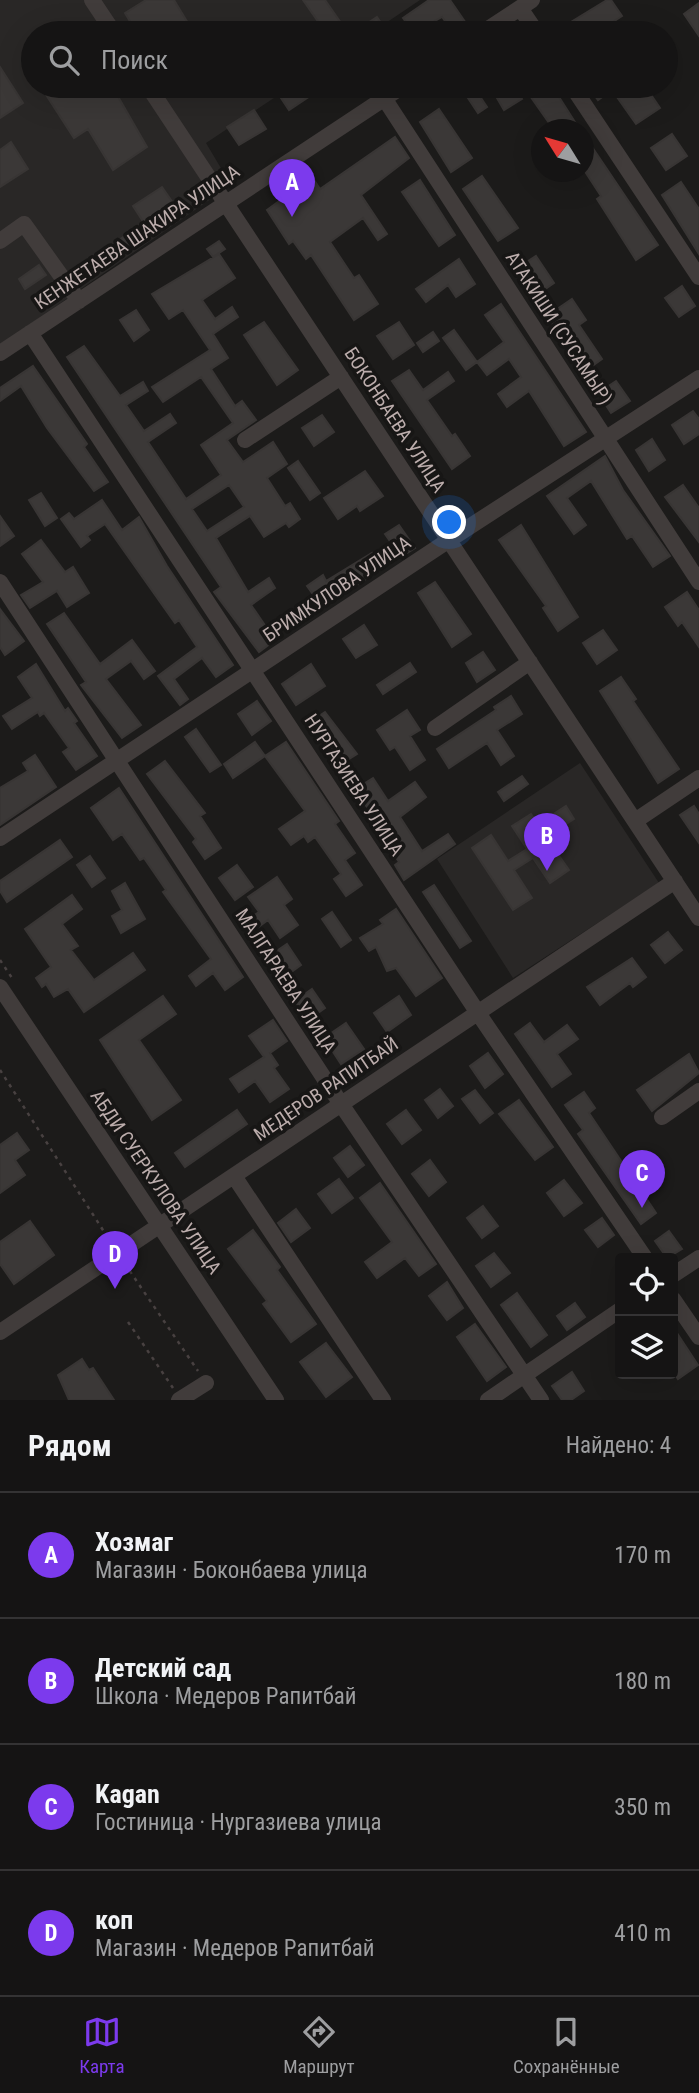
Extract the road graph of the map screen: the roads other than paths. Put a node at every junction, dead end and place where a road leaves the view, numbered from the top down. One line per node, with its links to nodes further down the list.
1 (92, 0): 3 (street)
2 (526, 4): 4 (street); 5 (street)
3 (106, 21)
4 (500, 21)
5 (532, 21)
6 (156, 98): 9 (street, БОКОНБАЕВА УЛИЦА)
7 (384, 98): 9 (street, КЕНЖЕТАЕВА ШАКИРА УЛИЦА); 17 (street, АТАКИШИ (СУСАМЫР))
8 (580, 98): 11 (street)
9 (226, 203): 12 (street, КЕНЖЕТАЕВА ШАКИРА УЛИЦА); 15 (street, БОКОНБАЕВА УЛИЦА)
10 (0, 241): 12 (street)
11 (699, 277)
12 (79, 301): 13 (street, КЕНЖЕТАЕВА ШАКИРА УЛИЦА)
13 (30, 334): 14 (street, КЕНЖЕТАЕВА ШАКИРА УЛИЦА); 23 (street, НУРГАЗИЕВА УЛИЦА)
14 (0, 354)
15 (341, 377): 18 (street); 19 (street, БОКОНБАЕВА УЛИЦА)
16 (699, 378): 17 (street, БРИМКУЛОВА УЛИЦА)
17 (606, 438): 19 (street, БРИМКУЛОВА УЛИЦА); 21 (street, АТАКИШИ (СУСАМЫР))
18 (245, 440)
19 (449, 540): 22 (street, БОКОНБАЕВА УЛИЦА); 23 (street, БРИМКУЛОВА УЛИЦА)
20 (0, 582): 25 (street, МАЛГАРАЕВА УЛИЦА)
21 (699, 582)
22 (530, 662): 24 (street); 27 (street, БОКОНБАЕВА УЛИЦА)
23 (253, 670): 25 (street, БРИМКУЛОВА УЛИЦА); 32 (street, НУРГАЗИЕВА УЛИЦА)
24 (435, 728)
25 (117, 760): 28 (street, БРИМКУЛОВА УЛИЦА); 34 (street, МАЛГАРАЕВА УЛИЦА)
26 (699, 778): 27 (street)
27 (635, 821): 29 (street, БОКОНБАЕВА УЛИЦА)
28 (0, 838)
29 (675, 881): 30 (street, БОКОНБАЕВА УЛИЦА); 32 (street, МЕДЕРОВ РАПИТБАЙ)
30 (699, 918)
31 (0, 987): 37 (street, АБДИ СУЕРКУЛОВА УЛИЦА)
32 (478, 1013): 34 (street, МЕДЕРОВ РАПИТБАЙ); 38 (street, НУРГАЗИЕВА УЛИЦА)
33 (699, 1091): 35 (street)
34 (341, 1104): 36 (street, МЕДЕРОВ РАПИТБАЙ); 45 (street, МАЛГАРАЕВА УЛИЦА)
35 (662, 1117)
36 (234, 1176): 37 (street, МЕДЕРОВ РАПИТБАЙ); 49 (street)
37 (159, 1225): 43 (street, МЕДЕРОВ РАПИТБАЙ); 48 (street, АБДИ СУЕРКУЛОВА УЛИЦА)
38 (642, 1253)
39 (699, 1258): 40 (street)
40 (678, 1272)
41 (678, 1306): 44 (street)
42 (615, 1313): 45 (street)
43 (0, 1332)
44 (699, 1337)
45 (524, 1375): 50 (street); 51 (street, МАЛГАРАЕВА УЛИЦА)
46 (206, 1382): 47 (street)
47 (180, 1400)
48 (276, 1400)
49 (383, 1400)
50 (488, 1400)
51 (541, 1400)

